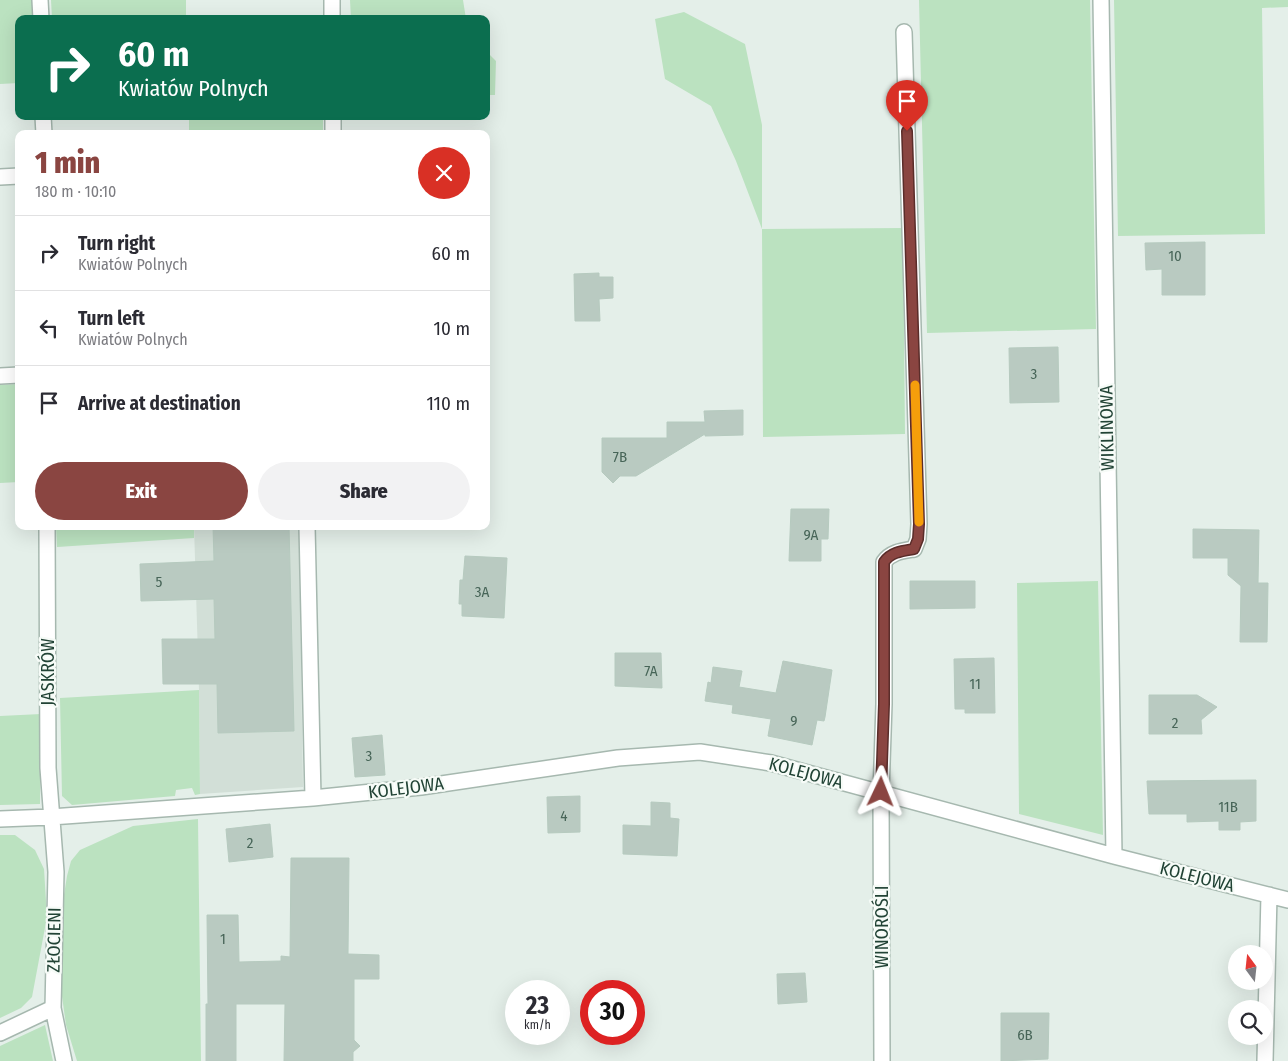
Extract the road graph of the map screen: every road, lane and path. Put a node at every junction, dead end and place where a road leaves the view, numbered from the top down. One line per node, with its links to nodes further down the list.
1 (40, 0): 4 (street)
2 (332, 0): 5 (street)
3 (1101, 0): 17 (street, WIKLINOWA)
4 (41, 15)
5 (332, 15)
6 (904, 32): 13 (street, WINOROŚLI)
7 (15, 176): 8 (street)
8 (0, 177)
9 (15, 375): 10 (street)
10 (0, 376)
11 (47, 530): 15 (street, JASKRÓW)
12 (307, 530): 14 (street)
13 (881, 792): 14 (street, KOLEJOWA); 17 (street, KOLEJOWA); 23 (street, WINOROŚLI)
14 (313, 798): 15 (street, KOLEJOWA)
15 (51, 817): 16 (street, KOLEJOWA); 20 (street, ZŁOCIENI)
16 (0, 819)
17 (1114, 856): 18 (street, KOLEJOWA)
18 (1268, 895): 19 (street, KOLEJOWA); 24 (street)
19 (1288, 900)
20 (53, 1008): 21 (street); 22 (street, ZŁOCIENI)
21 (0, 1033)
22 (64, 1061)
23 (882, 1061)
24 (1265, 1061)

